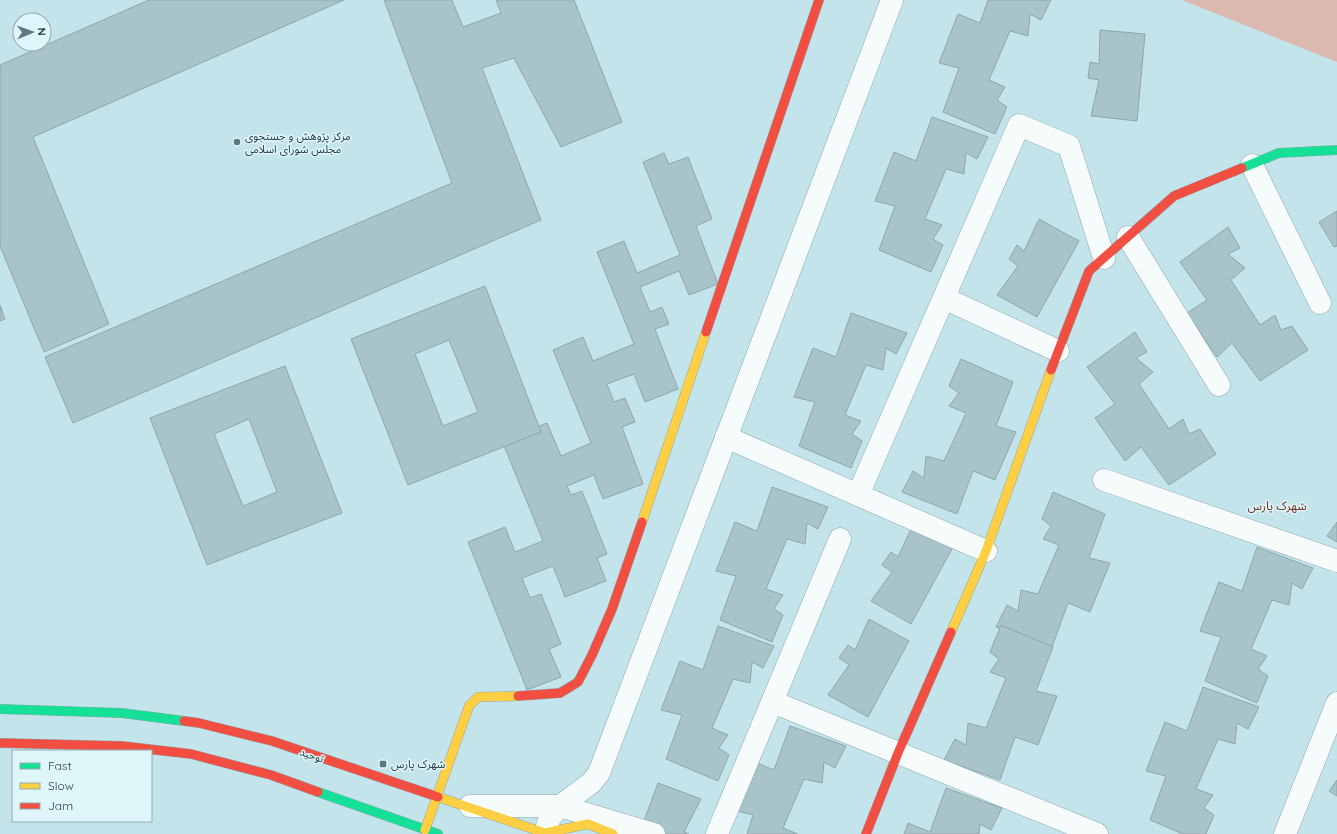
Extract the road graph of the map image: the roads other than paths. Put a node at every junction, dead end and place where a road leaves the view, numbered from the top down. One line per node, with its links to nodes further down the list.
1 (820, 0): 22 (street)
2 (892, 0): 11 (street)
3 (1337, 150): 4 (street)
4 (1252, 165): 5 (street); 8 (street)
5 (1128, 237): 6 (street); 10 (street)
6 (1104, 258): 7 (street); 9 (street)
7 (944, 298): 9 (street); 13 (street)
8 (1320, 303)
9 (1058, 351): 15 (street)
10 (1219, 385)
11 (726, 437): 13 (street); 24 (street)
12 (1104, 480): 16 (street)
13 (858, 495): 15 (street)
14 (840, 539): 17 (street)
15 (986, 551): 21 (street)
16 (1337, 561)
17 (773, 702): 21 (street); 30 (street)
18 (1337, 703): 33 (street)
19 (0, 708): 22 (street, توحید)
20 (0, 743): 25 (street)
21 (898, 753): 31 (street); 32 (street)
22 (437, 798): 23 (street, توحید); 25 (street)
23 (463, 806): 24 (street); 26 (street, توحید)
24 (560, 806): 26 (street); 29 (street)
25 (426, 830): 27 (street)
26 (545, 833): 28 (street)
27 (438, 834)
28 (613, 834)
29 (654, 834)
30 (717, 834)
31 (866, 834)
32 (1097, 834)
33 (1285, 834)

